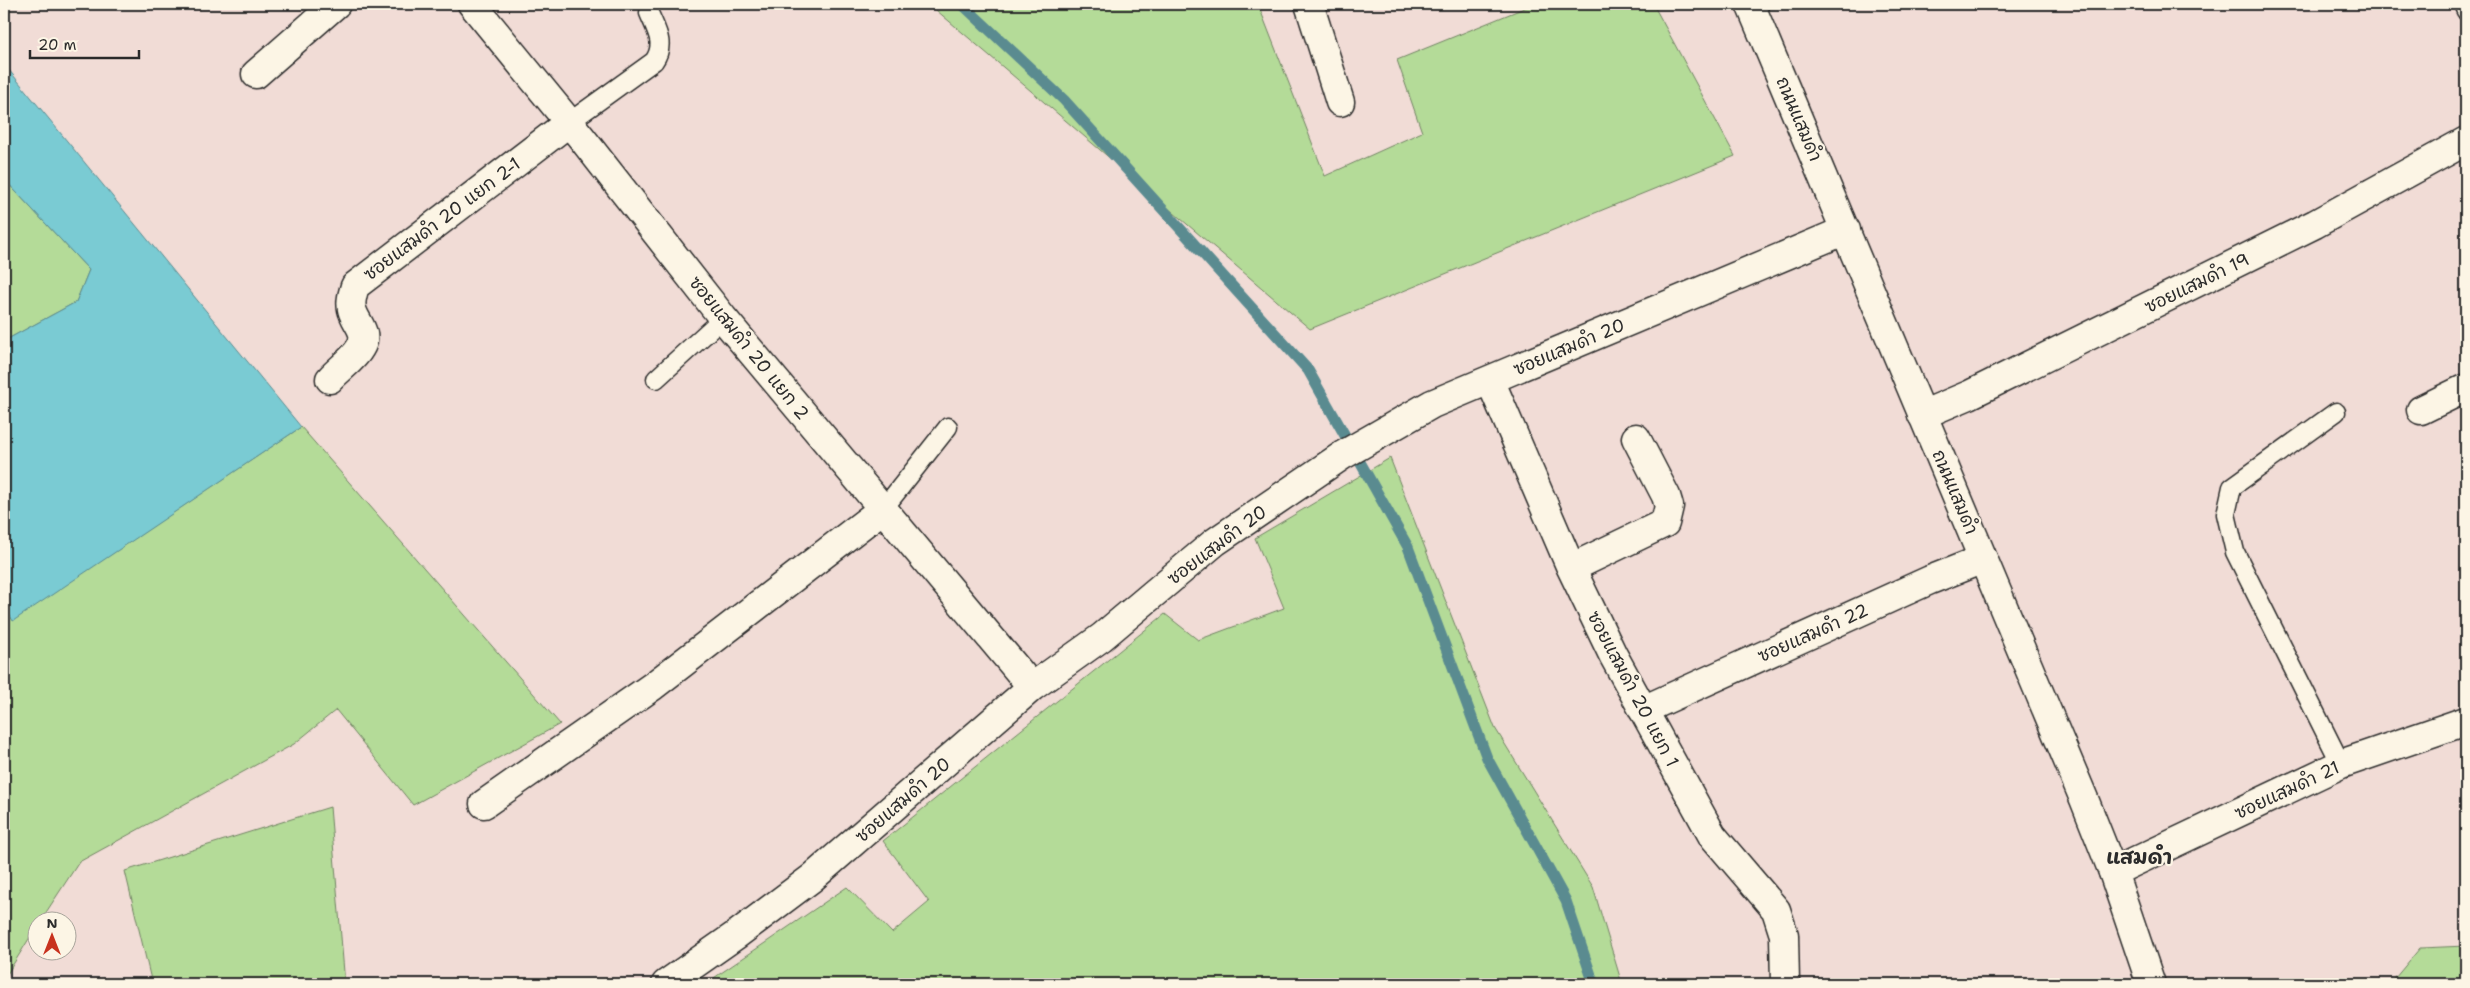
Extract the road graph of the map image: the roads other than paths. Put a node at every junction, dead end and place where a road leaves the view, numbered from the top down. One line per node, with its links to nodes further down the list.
1 (336, 4): 8 (street)
2 (472, 4): 10 (street, ซอยแสมดำ 20 แยก 2)
3 (1309, 4): 9 (street)
4 (1750, 4): 12 (street, ถนนแสมดำ)
5 (2463, 4): 6 (lane)
6 (2466, 11)
7 (649, 13): 10 (lane)
8 (256, 74)
9 (1340, 102)
10 (568, 123): 13 (street, ซอยแสมดำ 20 แยก 2); 14 (street, ซอยแสมดำ 20 แยก 2-1)
11 (2466, 141): 20 (street, ซอยแสมดำ 19)
12 (1846, 230): 16 (street, ซอยแสมดำ 20); 20 (street, ถนนแสมดำ)
13 (723, 318): 15 (lane); 23 (street, ซอยแสมดำ 20 แยก 2)
14 (330, 379)
15 (656, 379)
16 (1490, 380): 25 (street, ซอยแสมดำ 20 แยก 1); 26 (street, ซอยแสมดำ 20)
17 (2466, 388): 18 (street)
18 (2421, 410)
19 (2336, 412): 29 (lane)
20 (1922, 415): 24 (street, ถนนแสมดำ)
21 (948, 427): 23 (lane)
22 (1636, 438): 25 (street)
23 (884, 508): 26 (street, ซอยแสมดำ 20 แยก 2); 30 (street)
24 (1983, 559): 27 (street, ซอยแสมดำ 22); 31 (street, ถนนแสมดำ)
25 (1571, 568): 27 (street, ซอยแสมดำ 20 แยก 1)
26 (1032, 687): 32 (street, ซอยแสมดำ 20)
27 (1643, 710): 33 (street, ซอยแสมดำ 20 แยก 1)
28 (2466, 721): 29 (street, ซอยแสมดำ 21)
29 (2341, 764): 31 (street, ซอยแสมดำ 21)
30 (484, 804)
31 (2113, 872): 34 (street, ถนนแสมดำ)
32 (666, 984)
33 (1785, 984)
34 (2151, 984)

